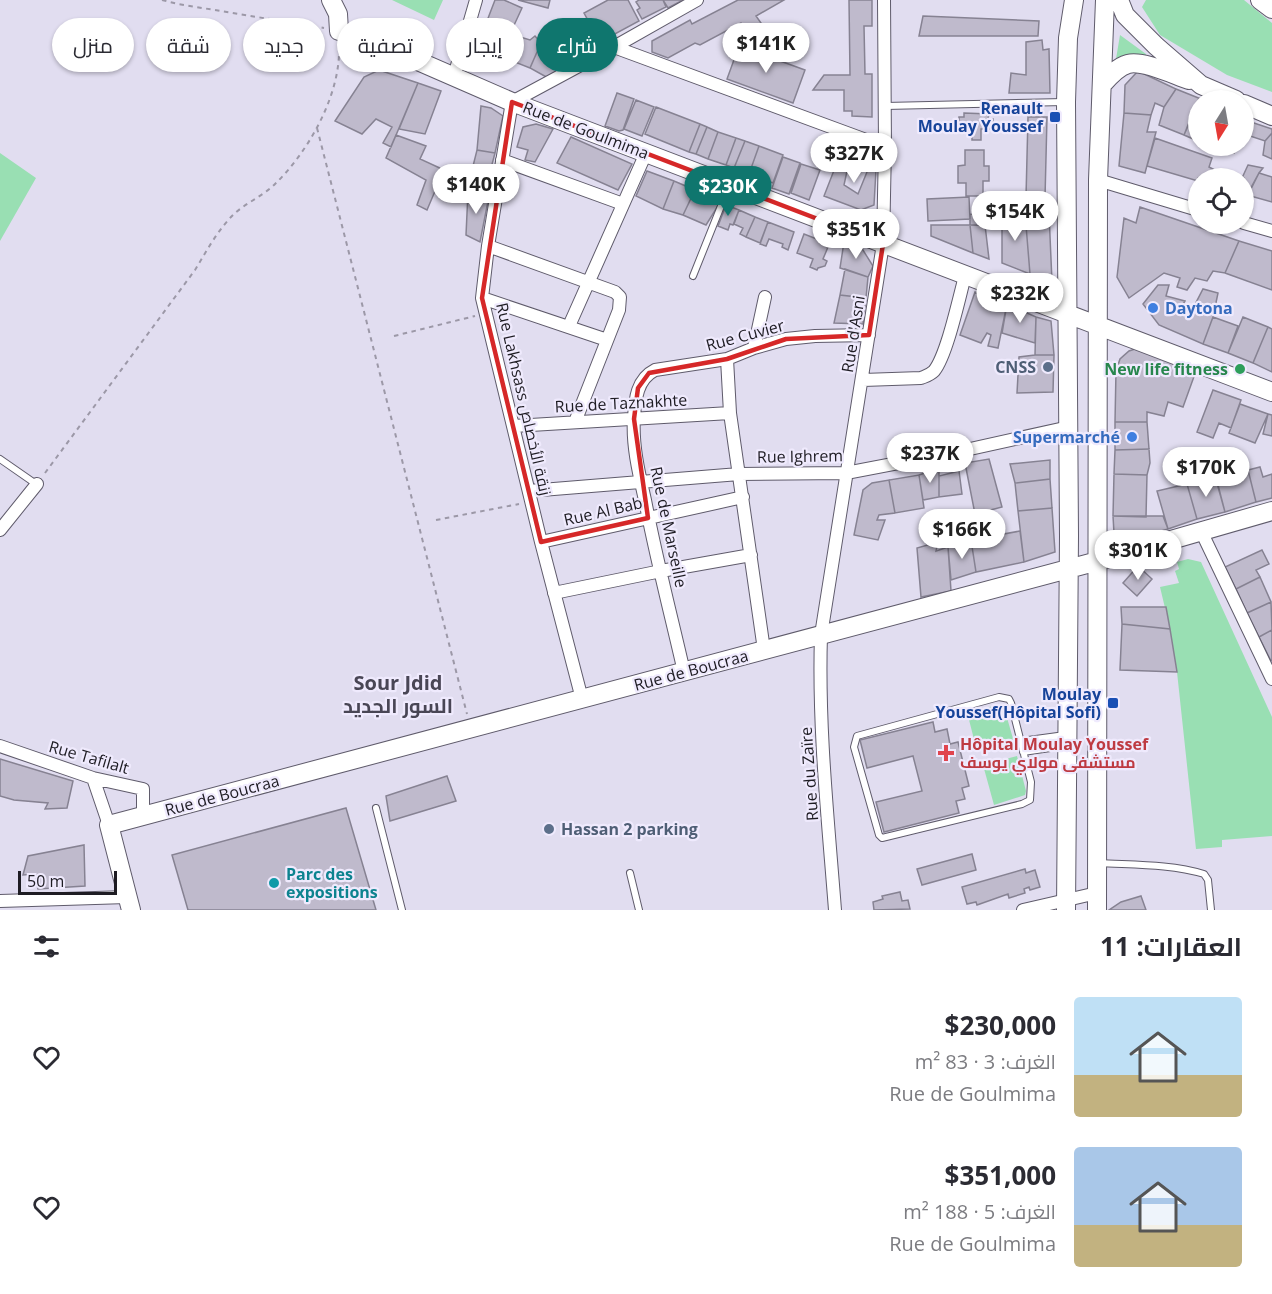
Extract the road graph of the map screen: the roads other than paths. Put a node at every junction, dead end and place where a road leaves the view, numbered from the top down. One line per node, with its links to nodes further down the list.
1 (476, 0): 13 (street)
2 (697, 0): 10 (street)
3 (884, 0): 19 (street, Rue d'Asni)
4 (1074, 0): 18 (street)
5 (1105, 0): 14 (street)
6 (1119, 0): 15 (street)
7 (1260, 0): 9 (street)
8 (333, 1): 13 (street, Rue de Goulmima)
9 (1272, 9)
10 (618, 45)
11 (618, 48): 22 (street)
12 (568, 72): 17 (street)
13 (454, 76): 17 (street, Rue de Goulmima)
14 (1102, 85): 15 (street); 25 (street)
15 (1201, 85): 16 (street)
16 (1213, 90)
17 (512, 102): 23 (street, Rue de Goulmima); 24 (street, Rue Lakhsass زنقة الأخصاص)
18 (1066, 102): 19 (lane); 38 (street)
19 (885, 106): 22 (street, Rue d'Asni)
20 (1254, 108): 21 (street)
21 (1272, 116)
22 (885, 147): 31 (street, Rue d'Asni)
23 (646, 153): 26 (street, Rue de Goulmima); 27 (street)
24 (502, 160): 27 (street); 32 (street, Rue Lakhsass زنقة الأخصاص)
25 (1098, 180): 28 (street); 39 (street)
26 (729, 185): 31 (street, Rue de Goulmima); 33 (lane)
27 (623, 204): 35 (street)
28 (1188, 207)
29 (1254, 226): 30 (street)
30 (1272, 231)
31 (883, 244): 34 (street, Rue de Goulmima); 41 (street, Rue d'Asni)
32 (488, 246): 35 (street); 37 (street, Rue Lakhsass زنقة الأخصاص)
33 (693, 276)
34 (965, 276): 38 (street, Rue de Goulmima); 45 (street)
35 (588, 282): 40 (street); 42 (street)
36 (765, 297): 43 (street)
37 (482, 298): 40 (street); 51 (street, Rue Lakhsass زنقة الأخصاص)
38 (1066, 312): 39 (street, Rue de Goulmima); 52 (street)
39 (1098, 324): 47 (street, Rue de Goulmima); 66 (street)
40 (569, 326): 42 (street)
41 (869, 335): 43 (street, Rue Cuvier); 45 (street, Rue d'Asni)
42 (607, 340): 50 (street)
43 (754, 348): 44 (street, Rue Cuvier)
44 (727, 359): 46 (street, Rue Cuvier); 48 (street)
45 (863, 380): 54 (street, Rue d'Asni)
46 (638, 388): 49 (street, Rue de Marseille)
47 (1272, 392)
48 (730, 413): 49 (street, Rue de Taznakhte); 55 (street)
49 (634, 419): 50 (street, Rue de Taznakhte); 56 (street, Rue de Marseille)
50 (575, 422): 51 (street, Rue de Taznakhte)
51 (514, 426): 58 (street, Rue Lakhsass زنقة الأخصاص)
52 (1069, 427): 54 (street, Rue Ighrem); 67 (street)
53 (0, 459): 57 (lane)
54 (846, 473): 55 (street, Rue Ighrem); 70 (street, Rue d'Asni)
55 (739, 474): 56 (street, Rue Ighrem); 59 (street)
56 (641, 483): 58 (street, Rue Ighrem); 61 (street, Rue de Marseille)
57 (37, 484): 62 (street)
58 (530, 496): 64 (street, Rue Lakhsass زنقة الأخصاص)
59 (743, 497): 61 (street, Rue Al Bab); 65 (street)
60 (1272, 511): 63 (street, Rue de Boucraa)
61 (648, 518): 64 (street, Rue Al Bab); 68 (street, Rue de Marseille)
62 (0, 530)
63 (1201, 531): 66 (street, Rue de Boucraa); 73 (street)
64 (541, 542): 69 (street, Rue Lakhsass زنقة الأخصاص)
65 (751, 555): 68 (street); 71 (street)
66 (1098, 561): 67 (street, Rue de Boucraa); 79 (street)
67 (1069, 569): 70 (street, Rue de Boucraa); 76 (street)
68 (661, 571): 69 (street); 72 (street, Rue de Marseille)
69 (554, 593): 74 (street, Rue Lakhsass زنقة الأخصاص)
70 (821, 635): 71 (street, Rue de Boucraa); 92 (street, Rue du Zaïre)
71 (764, 651): 72 (street, Rue de Boucraa)
72 (684, 672): 74 (street, Rue de Boucraa)
73 (1272, 679)
74 (582, 699): 82 (street, Rue de Boucraa)
75 (1021, 741): 76 (lane); 78 (lane); 78 (lane)
76 (1067, 745): 78 (lane); 79 (street); 89 (street)
77 (0, 746): 80 (street, Rue Tafilalt)
78 (1023, 752)
79 (1098, 756): 84 (street)
80 (93, 778): 82 (street, Rue Tafilalt); 83 (street)
81 (376, 808): 90 (lane)
82 (143, 816): 83 (street, Rue de Boucraa)
83 (109, 825): 88 (street)
84 (1097, 863): 87 (street); 94 (lane)
85 (630, 873): 91 (lane)
86 (0, 900): 88 (street)
87 (1097, 902): 89 (street)
88 (129, 904)
89 (1066, 905): 93 (street)
90 (402, 910)
91 (639, 910)
92 (835, 910)
93 (1023, 910)
94 (1211, 910)

